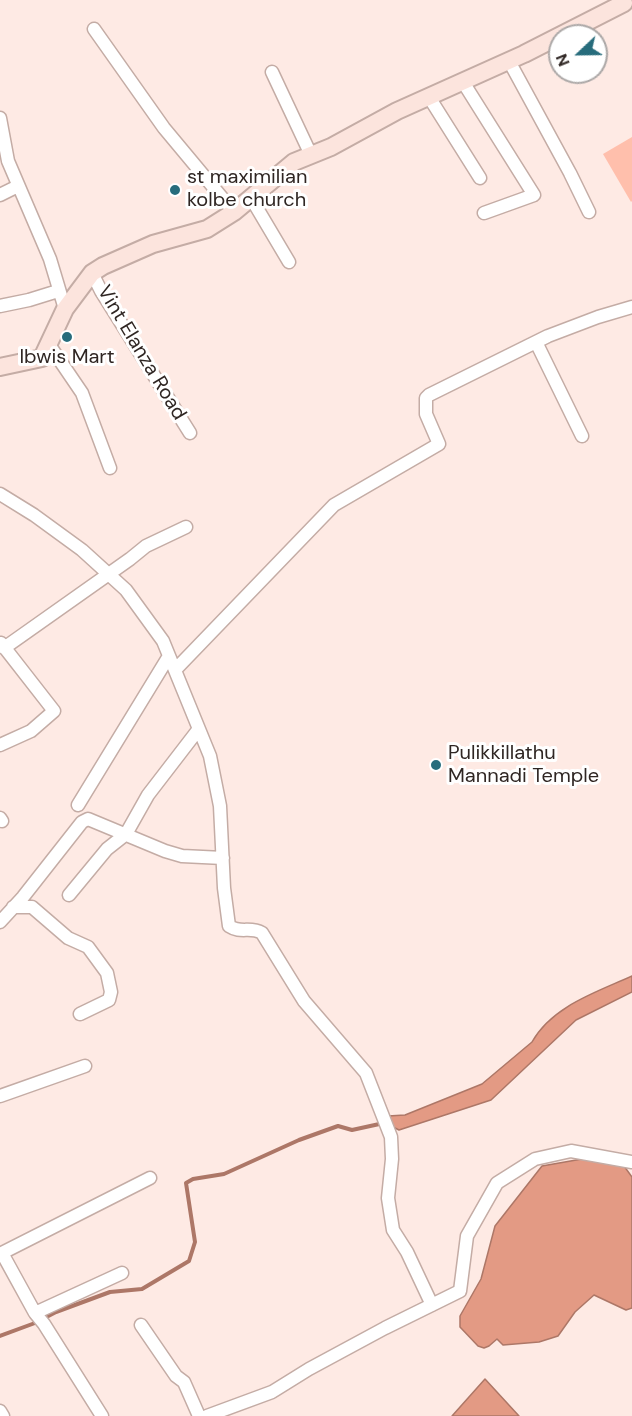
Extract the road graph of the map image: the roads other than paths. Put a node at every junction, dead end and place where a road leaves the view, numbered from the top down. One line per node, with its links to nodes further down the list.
1 (626, 5): 3 (main road)
2 (94, 29): 14 (street)
3 (509, 61): 5 (main road); 15 (street)
4 (272, 72): 9 (street)
5 (464, 82): 6 (main road); 16 (street)
6 (429, 97): 9 (main road); 10 (street)
7 (0, 118): 8 (street)
8 (1, 133): 11 (street)
9 (311, 155): 13 (main road)
10 (480, 178)
11 (18, 186): 12 (street); 19 (street)
12 (0, 195)
13 (251, 198): 14 (main road); 17 (street)
14 (234, 212): 18 (main road)
15 (589, 212)
16 (484, 213)
17 (289, 262)
18 (93, 273): 22 (main road); 26 (street, Vint Elanza Road)
19 (58, 291): 20 (street); 22 (street)
20 (0, 306)
21 (632, 307): 23 (street)
22 (65, 309): 24 (main road)
23 (536, 342): 27 (street); 34 (street)
24 (48, 343): 25 (main road); 28 (street)
25 (0, 368)
26 (190, 433)
27 (582, 436)
28 (111, 468)
29 (0, 494): 31 (street)
30 (186, 527): 31 (street)
31 (107, 574): 32 (street); 33 (street)
32 (2, 645): 36 (street)
33 (169, 656): 34 (street); 37 (street)
34 (175, 670): 35 (street)
35 (198, 730): 38 (street); 39 (street)
36 (0, 745)
37 (78, 805)
38 (126, 834): 39 (street); 40 (street); 41 (street)
39 (223, 858): 49 (street)
40 (69, 895)
41 (13, 907): 42 (street); 43 (street)
42 (0, 922)
43 (80, 1014)
44 (85, 1066): 45 (street)
45 (0, 1096)
46 (632, 1162): 49 (street)
47 (150, 1178): 50 (street)
48 (122, 1273): 50 (street)
49 (432, 1305): 53 (street)
50 (38, 1318): 55 (street)
51 (141, 1325): 56 (street)
52 (0, 1411): 54 (street)
53 (234, 1411): 57 (street)
54 (3, 1416)
55 (102, 1416)
56 (199, 1416)
57 (207, 1416)

